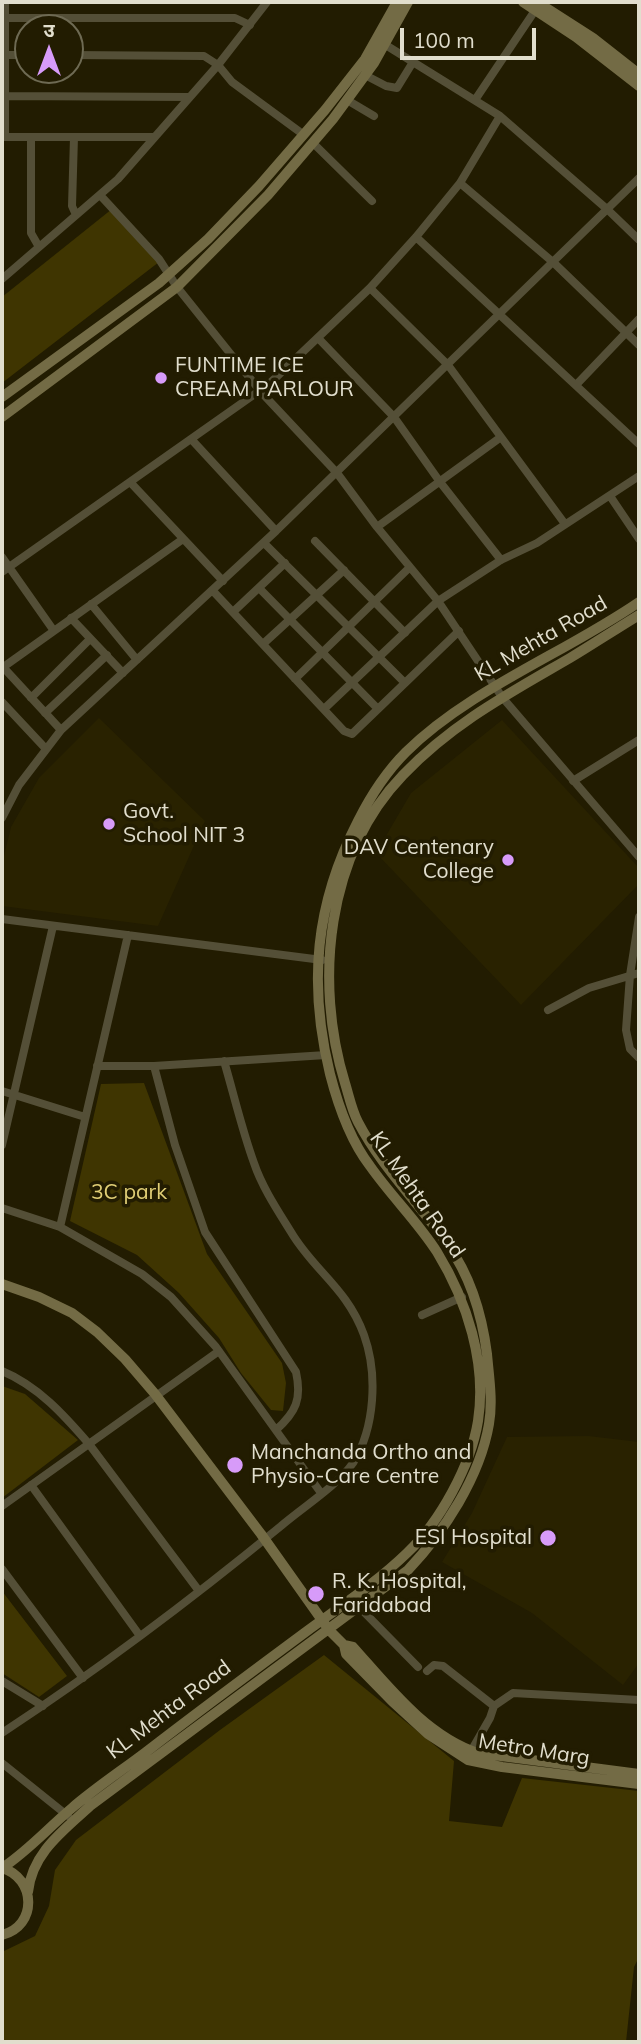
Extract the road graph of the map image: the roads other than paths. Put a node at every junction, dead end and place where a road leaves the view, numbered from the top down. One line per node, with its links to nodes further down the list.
1 (5, 2): 7 (street)
2 (267, 2): 8 (street)
3 (397, 2): 23 (street)
4 (408, 2): 9 (street)
5 (524, 2): 6 (street)
6 (536, 5): 14 (street); 16 (street); 20 (street)
7 (4, 18): 8 (street); 10 (street)
8 (250, 25): 13 (street)
9 (384, 44): 12 (street); 15 (street)
10 (4, 55): 17 (street)
11 (84, 55): 13 (street)
12 (413, 62): 15 (street); 20 (street)
13 (218, 65): 18 (street); 23 (street)
14 (639, 74)
15 (365, 75): 19 (street)
16 (639, 86)
17 (3, 96): 18 (street); 24 (street)
18 (189, 97): 27 (street)
19 (347, 100): 21 (street); 28 (street)
20 (475, 100): 22 (street)
21 (374, 116)
22 (500, 116): 30 (street); 33 (street)
23 (304, 135): 39 (street)
24 (4, 136): 25 (street)
25 (31, 137): 26 (street); 37 (street)
26 (74, 137): 27 (street); 34 (street)
27 (154, 137): 31 (street)
28 (313, 143): 32 (street); 41 (street)
29 (639, 178): 33 (street)
30 (460, 183): 35 (street); 38 (street)
31 (100, 195): 34 (street); 39 (street)
32 (372, 201)
33 (608, 210): 36 (street); 38 (street)
34 (76, 215): 37 (street)
35 (416, 237): 42 (street); 43 (street)
36 (639, 240)
37 (39, 247): 40 (street)
38 (554, 263): 43 (street); 45 (street)
39 (168, 275): 41 (street); 51 (street)
40 (2, 279)
41 (177, 287): 50 (street); 52 (street)
42 (370, 288): 46 (street); 48 (street)
43 (500, 315): 48 (street); 49 (street)
44 (639, 319): 45 (street)
45 (626, 332): 47 (street); 49 (street)
46 (318, 339): 50 (street); 53 (street)
47 (639, 345)
48 (448, 365): 53 (street); 54 (street)
49 (576, 385): 56 (street)
50 (261, 392): 55 (street); 57 (street)
51 (2, 397)
52 (2, 417)
53 (394, 417): 57 (street); 59 (street)
54 (501, 437): 59 (street); 62 (street)
55 (192, 440): 60 (street); 64 (street)
56 (639, 444)
57 (337, 472): 63 (street); 64 (street)
58 (639, 476): 61 (street)
59 (440, 482): 63 (street); 70 (street)
60 (131, 483): 65 (street); 73 (street)
61 (610, 496): 62 (street); 66 (street)
62 (565, 524): 70 (street)
63 (377, 527): 72 (street)
64 (276, 531): 68 (street)
65 (183, 539): 75 (street); 82 (street)
66 (639, 539)
67 (316, 541): 74 (street)
68 (264, 543): 71 (street); 75 (street)
69 (2, 557): 73 (street)
70 (501, 560): 79 (street)
71 (285, 563): 76 (street); 78 (street)
72 (410, 567): 79 (street); 80 (street)
73 (5, 569): 88 (street)
74 (344, 570): 78 (street); 80 (street)
75 (223, 582): 77 (street)
76 (259, 587): 83 (street); 86 (street)
77 (213, 591): 83 (street); 96 (street)
78 (316, 594): 86 (street); 87 (street)
79 (438, 601): 89 (street); 90 (street)
80 (375, 602): 87 (street); 90 (street)
81 (639, 602): 102 (street, KL Mehta Road)
82 (91, 604): 85 (street); 96 (street)
83 (233, 612): 92 (street)
84 (639, 615): 102 (street, KL Mehta Road)
85 (71, 618): 88 (street); 91 (street)
86 (289, 618): 92 (street); 93 (street)
87 (349, 626): 93 (street); 95 (street)
88 (54, 631): 97 (street)
89 (459, 631): 101 (street); 102 (street)
90 (405, 633): 95 (street)
91 (90, 639): 94 (street); 103 (street)
92 (263, 644): 99 (street)
93 (323, 652): 99 (street); 100 (street)
94 (107, 655): 98 (street); 107 (street)
95 (379, 657): 100 (street); 101 (street)
96 (137, 660): 98 (street)
97 (2, 667): 103 (street)
98 (123, 673): 108 (street)
99 (295, 679): 105 (street)
100 (354, 682): 105 (street); 106 (street)
101 (404, 682): 106 (street)
102 (499, 692): 111 (street); 118 (street, KL Mehta Road); 119 (street, KL Mehta Road)
103 (31, 698): 107 (street)
104 (2, 702): 110 (street)
105 (324, 709): 106 (street)
106 (378, 709)
107 (45, 713): 108 (street)
108 (61, 730): 110 (street)
109 (639, 740): 111 (street)
110 (46, 749): 112 (street)
111 (573, 781): 113 (street)
112 (2, 818)
113 (639, 858)
114 (639, 917): 121 (street)
115 (2, 919): 116 (street)
116 (53, 926): 117 (street); 129 (street)
117 (128, 935): 118 (street); 126 (street)
118 (318, 960): 119 (street); 123 (street, KL Mehta Road)
119 (331, 962): 148 (street, KL Mehta Road)
120 (639, 973): 121 (street)
121 (630, 975): 122 (street); 124 (street)
122 (548, 1010)
123 (326, 1055): 125 (street); 135 (street, KL Mehta Road)
124 (639, 1058)
125 (224, 1061): 127 (street); 143 (street)
126 (97, 1066): 127 (street); 130 (street)
127 (154, 1066): 140 (street)
128 (2, 1091): 129 (street)
129 (14, 1095): 130 (street); 131 (street)
130 (85, 1117): 133 (street)
131 (2, 1145)
132 (2, 1208): 133 (street)
133 (60, 1227): 137 (street)
134 (2, 1284): 139 (street, Metro Marg)
135 (462, 1297): 136 (street); 149 (street, KL Mehta Road)
136 (422, 1315)
137 (219, 1351): 139 (street); 140 (street)
138 (2, 1371): 141 (street)
139 (155, 1394): 141 (street); 145 (street, Metro Marg)
140 (276, 1430): 143 (street)
141 (89, 1444): 142 (street); 147 (street)
142 (31, 1485): 144 (street); 150 (street)
143 (321, 1493): 145 (street)
144 (2, 1506)
145 (265, 1540): 147 (street); 149 (street, Metro Marg)
146 (2, 1569): 151 (street)
147 (199, 1591): 150 (street)
148 (359, 1607): 149 (street, KL Mehta Road); 155 (street)
149 (325, 1625): 157 (street, Metro Marg); 161 (street, KL Mehta Road)
150 (140, 1636): 151 (street)
151 (83, 1678): 154 (street)
152 (2, 1681): 154 (street)
153 (639, 1700): 155 (street)
154 (43, 1706): 156 (street)
155 (494, 1706): 157 (street)
156 (2, 1733)
157 (469, 1755): 159 (street, Metro Marg); 160 (street, Metro Marg)
158 (2, 1763): 161 (street)
159 (639, 1774)
160 (639, 1784)
161 (69, 1818): 162 (street, KL Mehta Road); 163 (street, KL Mehta Road)
162 (2, 1868): 163 (street)
163 (28, 1892): 164 (street, KL Mehta Road)
164 (2, 1935)

